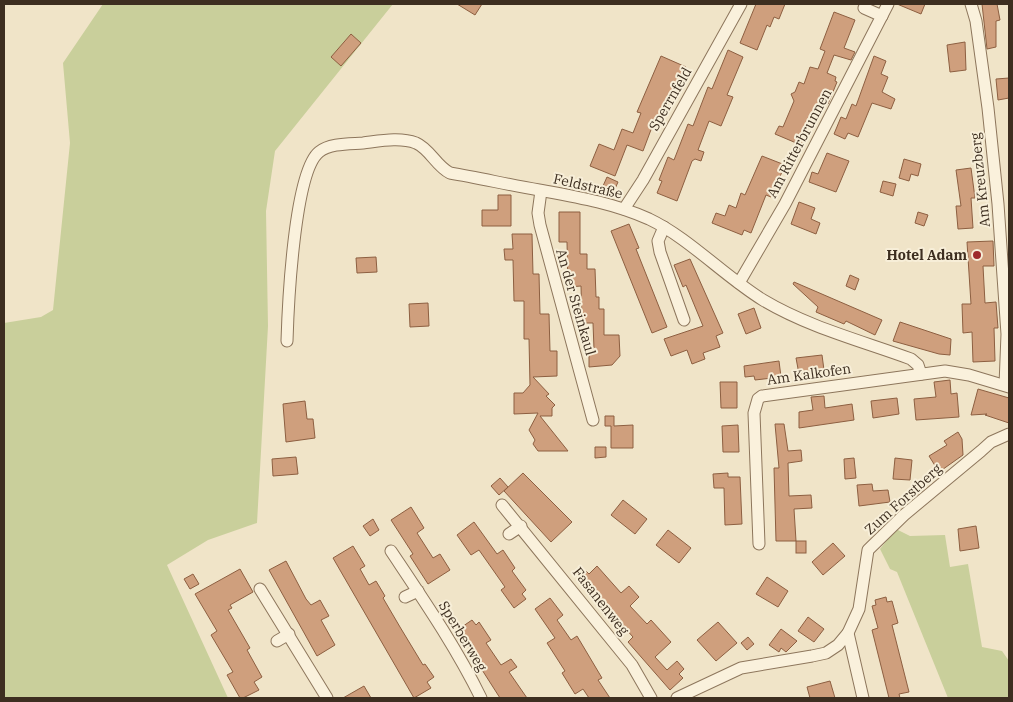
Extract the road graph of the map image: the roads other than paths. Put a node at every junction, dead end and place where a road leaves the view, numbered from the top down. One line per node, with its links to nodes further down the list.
1 (741, 4): 7 (street, Sperrnfeld)
2 (888, 4): 5 (street, Am Ritterbrunnen)
3 (971, 4): 13 (street, Am Kreuzberg)
4 (864, 8): 5 (street)
5 (882, 16): 9 (street, Am Ritterbrunnen)
6 (541, 191): 7 (street, Feldstraße); 11 (street, Feldstraße); 14 (street, An der Steinkaul)
7 (624, 209): 8 (street, Feldstraße)
8 (664, 227): 9 (street, Feldstraße); 10 (street)
9 (739, 283): 12 (street, Feldstraße)
10 (684, 320)
11 (287, 341)
12 (921, 374): 13 (street); 19 (street, Am Kalkofen)
13 (1007, 386)
14 (593, 420)
15 (1009, 434): 24 (street, Zum Forstberg)
16 (502, 504): 17 (street, Fasanenweg)
17 (520, 526): 18 (street); 29 (street, Fasanenweg)
18 (509, 534)
19 (759, 544)
20 (391, 551): 22 (street, Sperberweg)
21 (260, 589): 25 (street)
22 (418, 590): 23 (street); 28 (street, Sperberweg)
23 (405, 598)
24 (848, 633): 30 (street, Zum Forstberg); 31 (street)
25 (289, 634): 26 (street); 27 (street)
26 (277, 641)
27 (327, 698)
28 (481, 698)
29 (651, 698)
30 (677, 698)
31 (864, 698)

